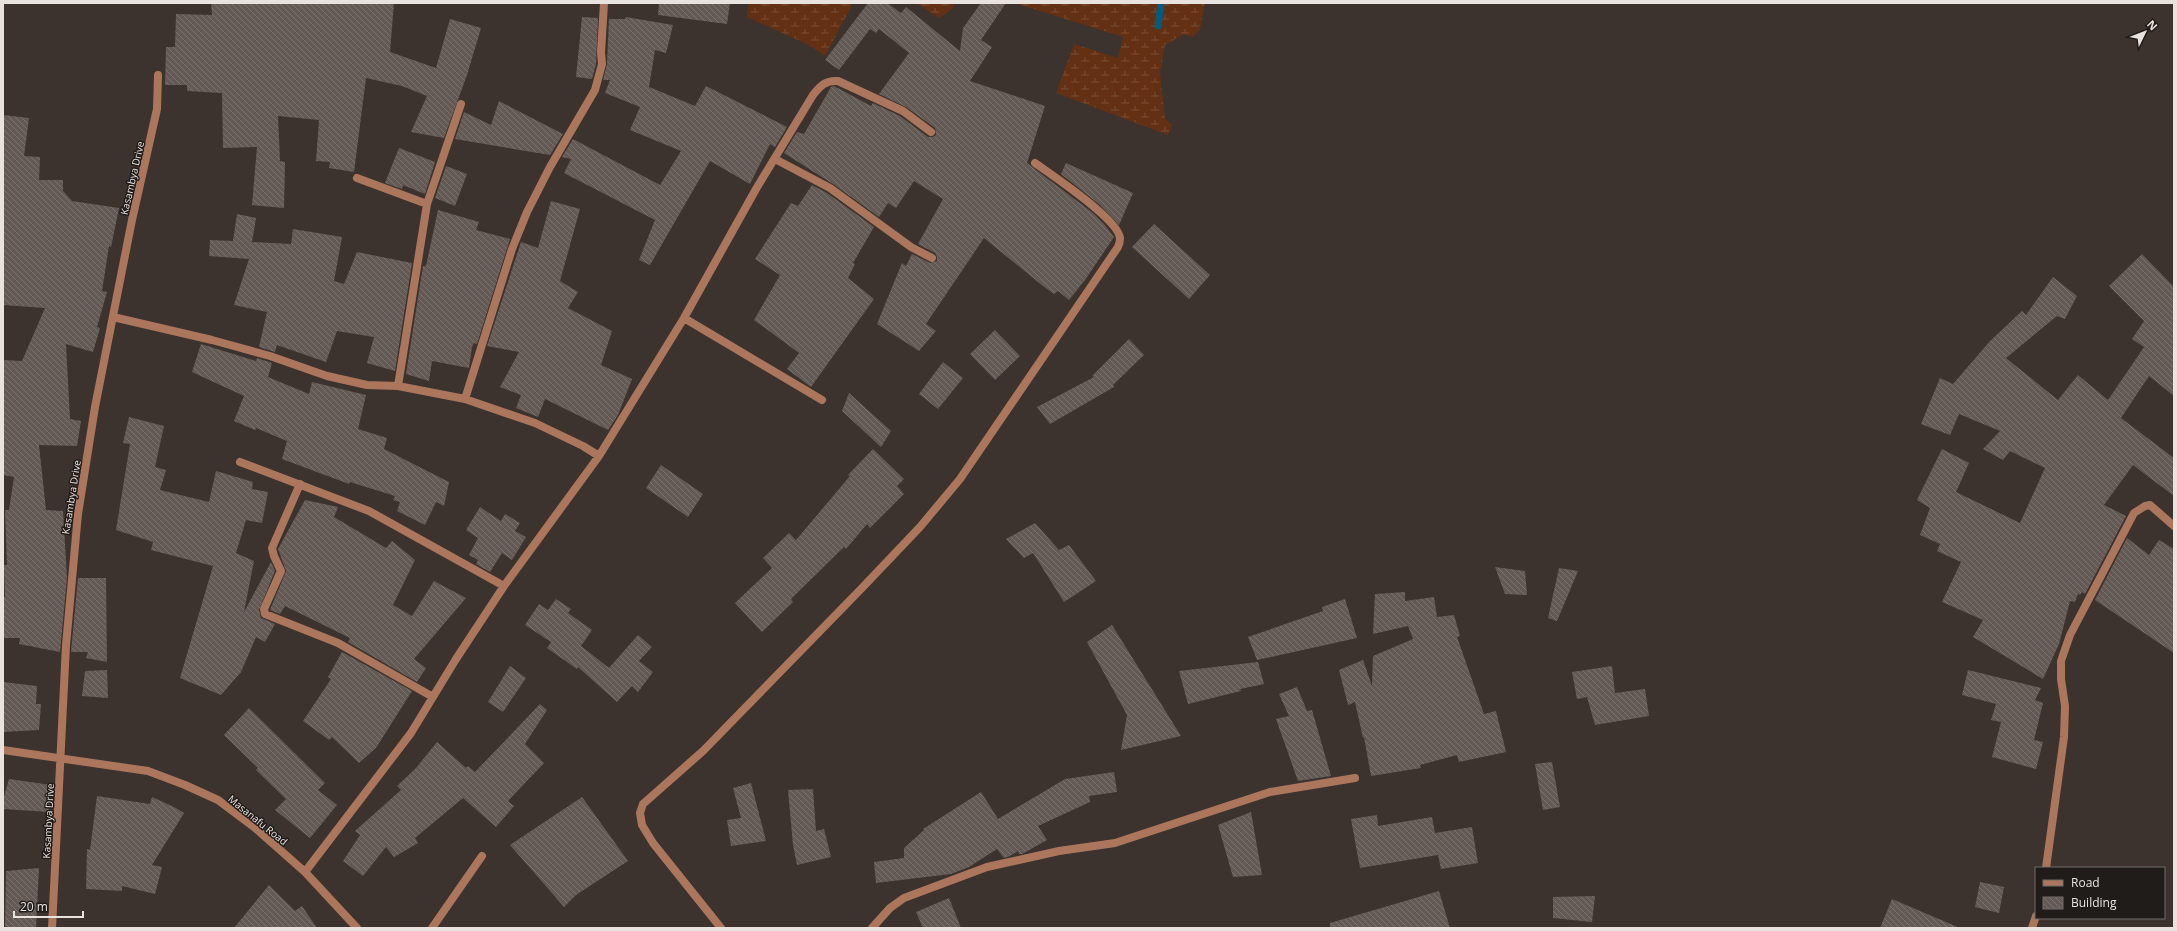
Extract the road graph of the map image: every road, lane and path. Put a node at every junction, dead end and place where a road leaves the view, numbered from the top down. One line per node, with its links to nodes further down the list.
1 (604, 3): 13 (street)
2 (158, 75): 10 (street, Kasambya Drive)
3 (461, 104): 8 (street)
4 (931, 132): 5 (street)
5 (775, 159): 9 (street); 11 (street)
6 (1035, 163): 30 (street)
7 (357, 178): 8 (street)
8 (427, 204): 12 (street)
9 (932, 258)
10 (113, 317): 12 (street); 22 (street, Kasambya Drive)
11 (684, 318): 14 (street); 15 (street)
12 (398, 386): 13 (street)
13 (465, 399): 15 (street)
14 (822, 400)
15 (599, 456): 19 (street)
16 (240, 462): 17 (street)
17 (300, 484): 19 (street); 20 (street)
18 (2174, 526): 25 (street)
19 (504, 586): 20 (street)
20 (433, 697): 26 (street)
21 (3, 750): 22 (street, Masanafu Road)
22 (61, 757): 26 (street, Masanafu Road); 27 (street, Kasambya Drive)
23 (1355, 778): 31 (street)
24 (482, 856): 29 (street)
25 (2046, 867)
26 (305, 872): 28 (street, Masanafu Road)
27 (52, 928)
28 (357, 928)
29 (432, 928)
30 (721, 928)
31 (872, 928)

